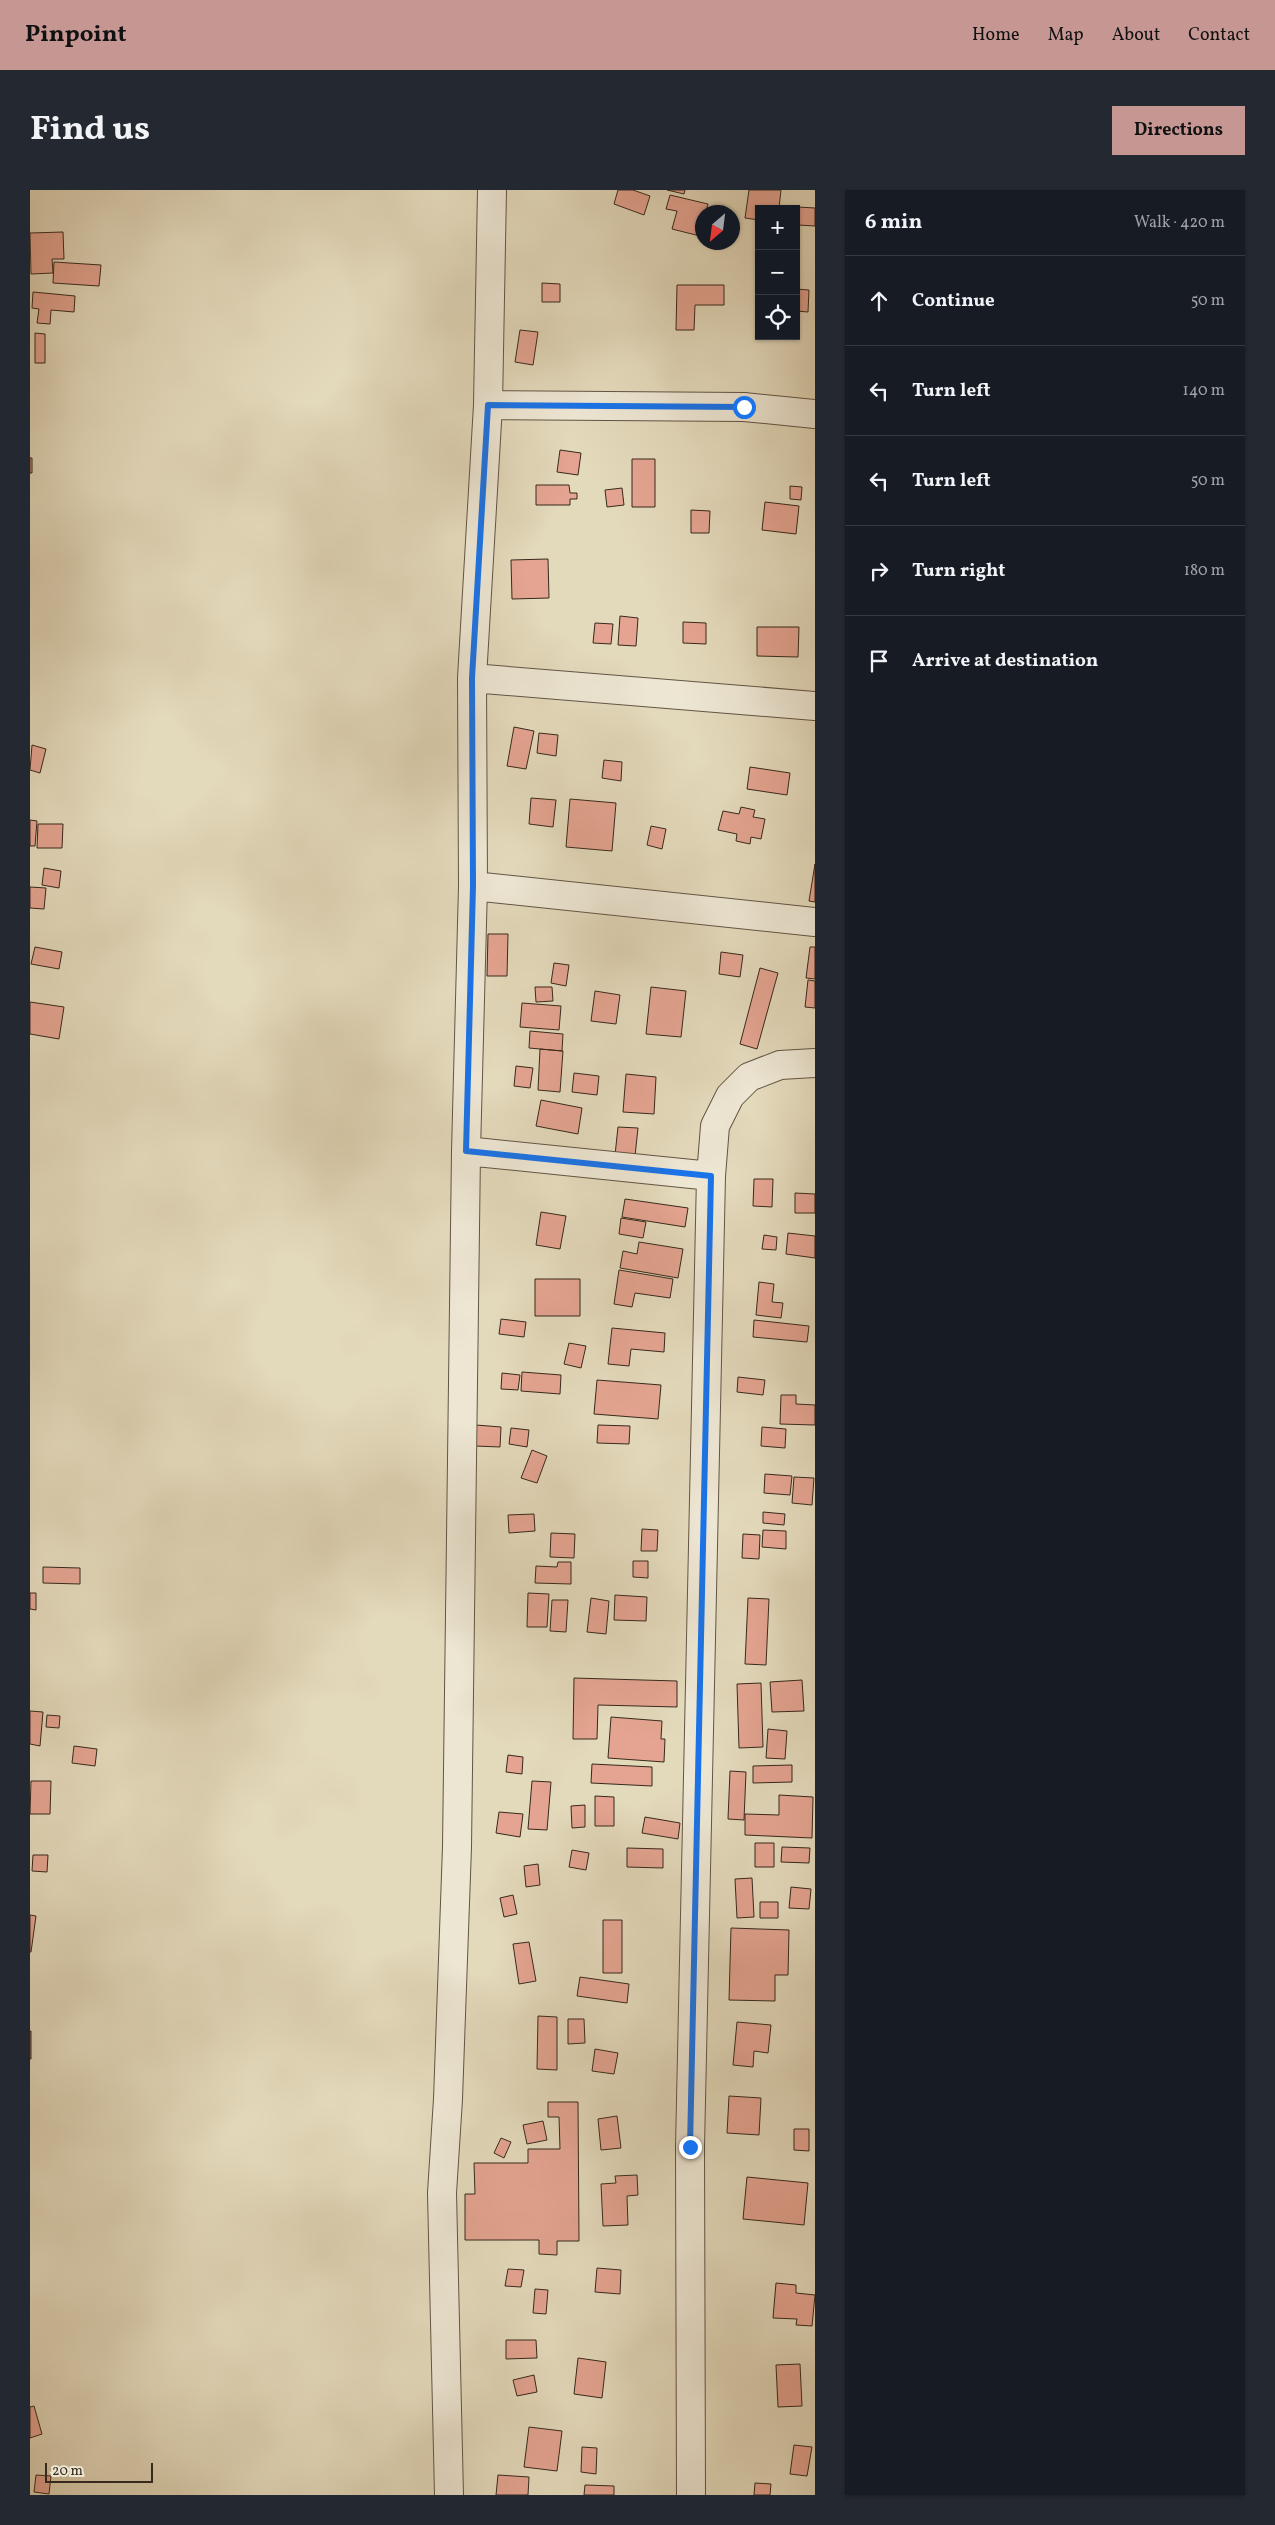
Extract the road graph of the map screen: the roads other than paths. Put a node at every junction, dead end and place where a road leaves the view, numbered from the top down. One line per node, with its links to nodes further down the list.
1 (492, 190): 2 (street)
2 (488, 405): 3 (street); 4 (street)
3 (815, 414)
4 (472, 678): 5 (street); 6 (street)
5 (815, 706)
6 (473, 886): 7 (street); 9 (street)
7 (815, 922)
8 (815, 1063): 10 (street)
9 (466, 1151): 10 (street); 11 (street)
10 (711, 1176): 12 (street)
11 (449, 2495)
12 (691, 2495)

